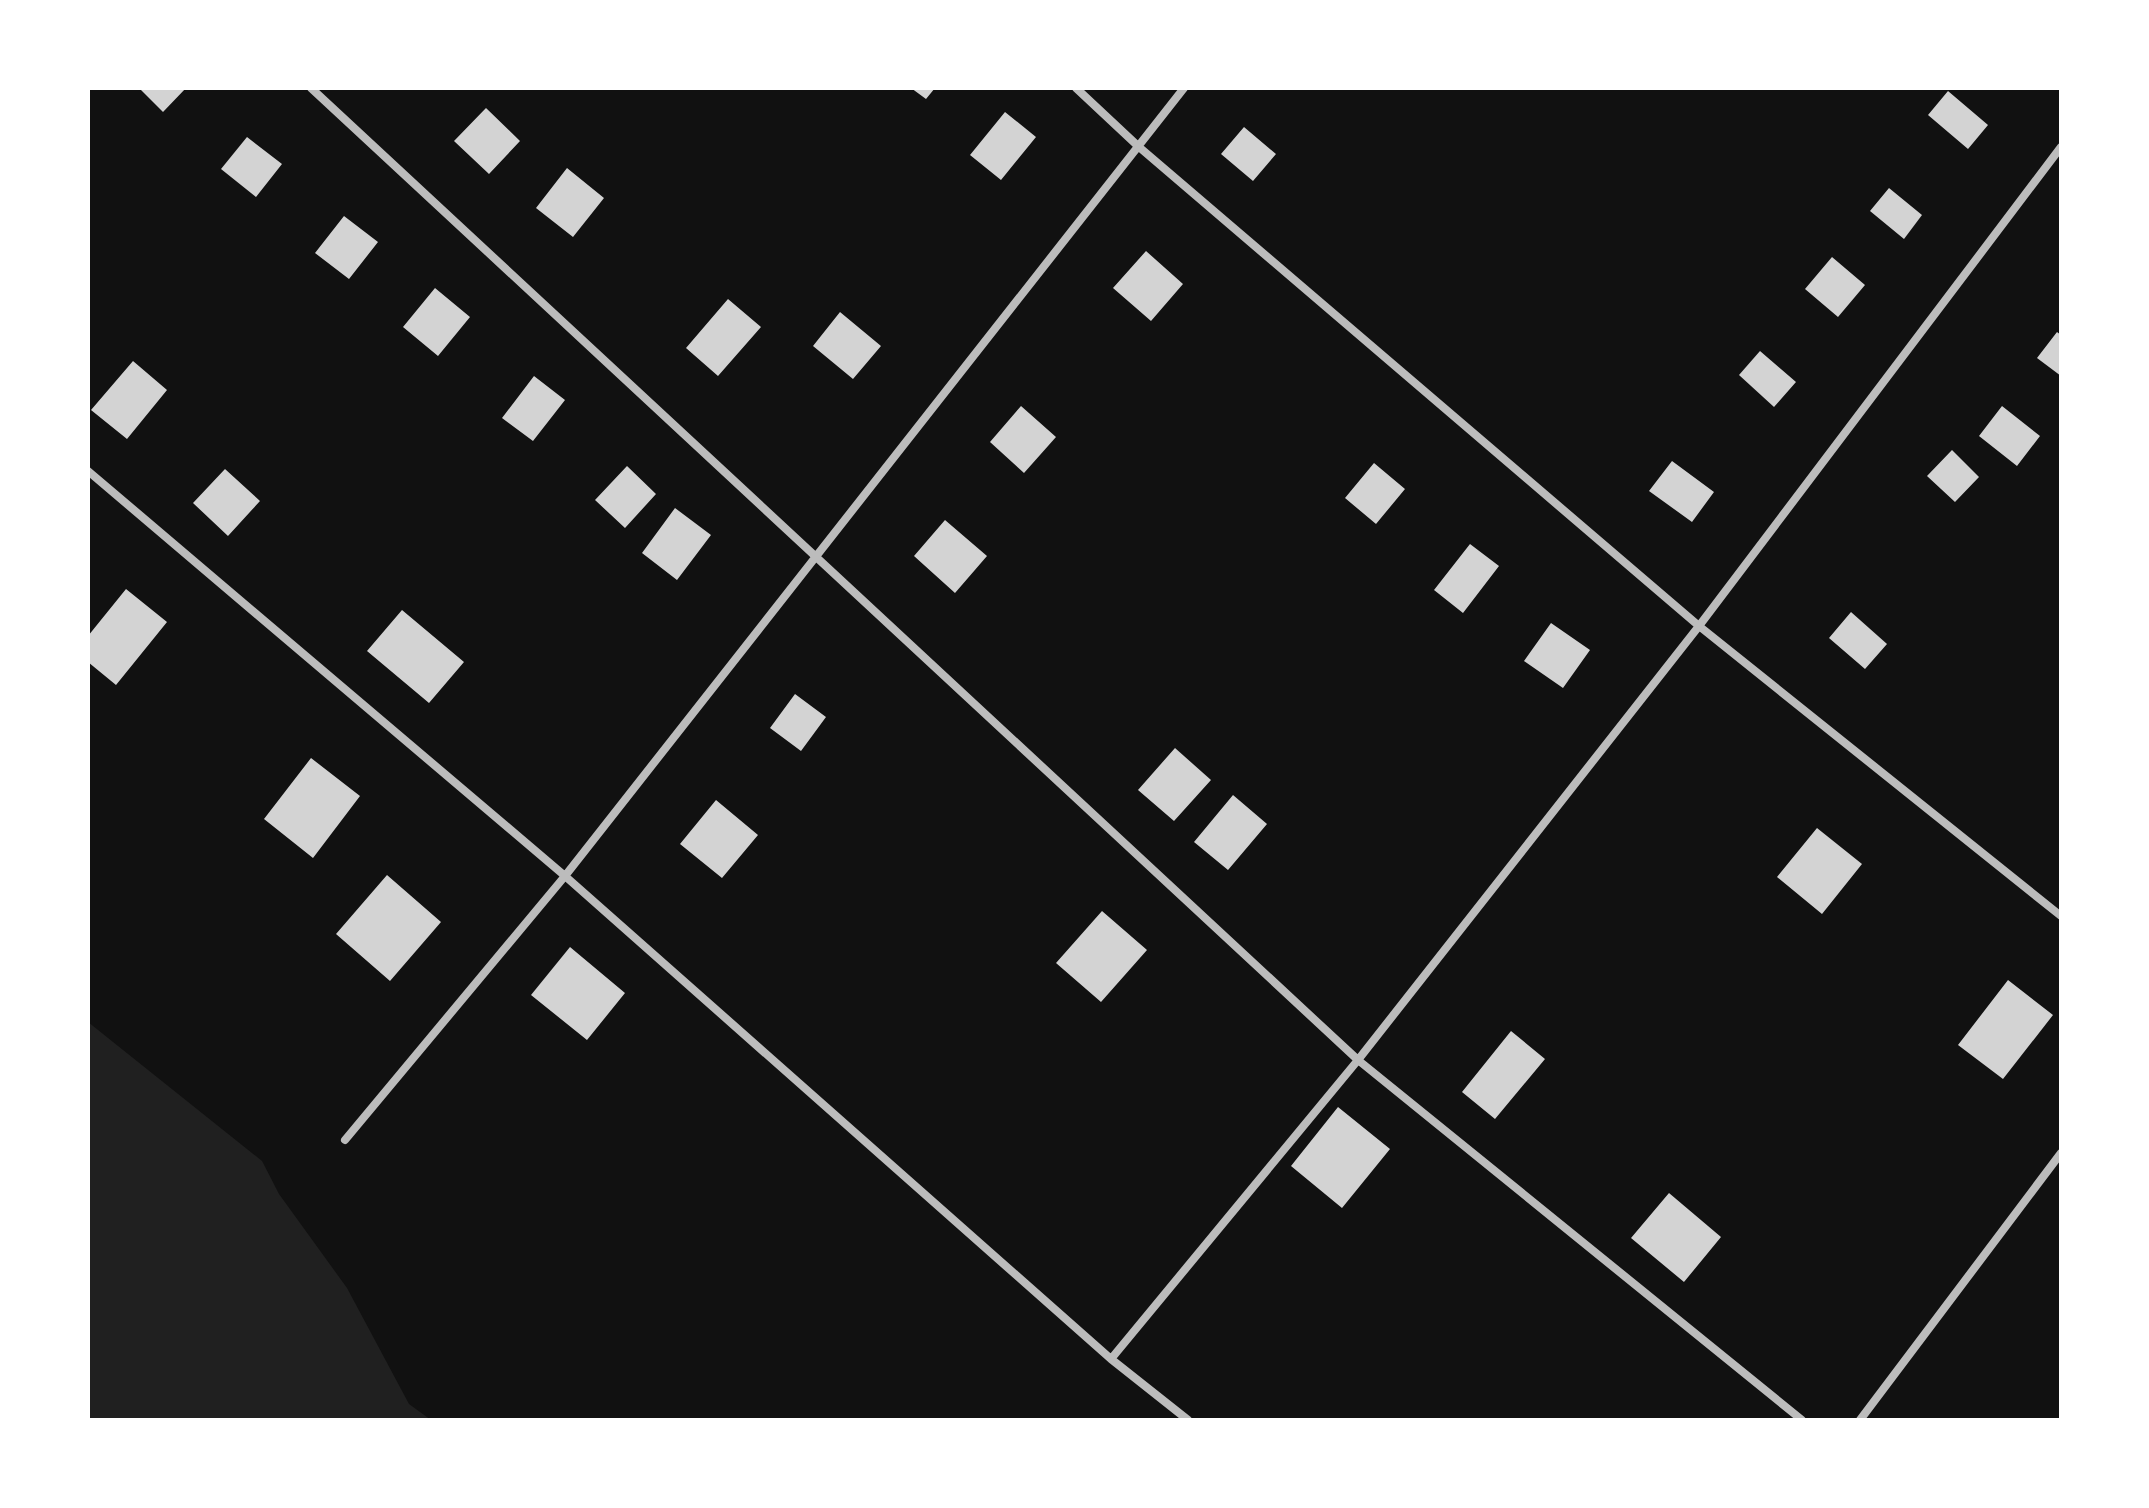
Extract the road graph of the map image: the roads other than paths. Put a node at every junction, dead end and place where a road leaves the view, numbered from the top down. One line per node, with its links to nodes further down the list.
1 (311, 88): 7 (street)
2 (1076, 88): 4 (street)
3 (1184, 88): 4 (street)
4 (1139, 147): 7 (street); 8 (street)
5 (2061, 147): 8 (street)
6 (88, 471): 9 (street)
7 (817, 557): 9 (street); 11 (street)
8 (1699, 626): 10 (street); 11 (street)
9 (565, 876): 12 (street); 14 (street)
10 (2061, 916)
11 (1358, 1060): 14 (street); 16 (street)
12 (345, 1140)
13 (2061, 1153): 17 (street)
14 (1111, 1359): 15 (street)
15 (1188, 1420)
16 (1802, 1420)
17 (1860, 1420)

